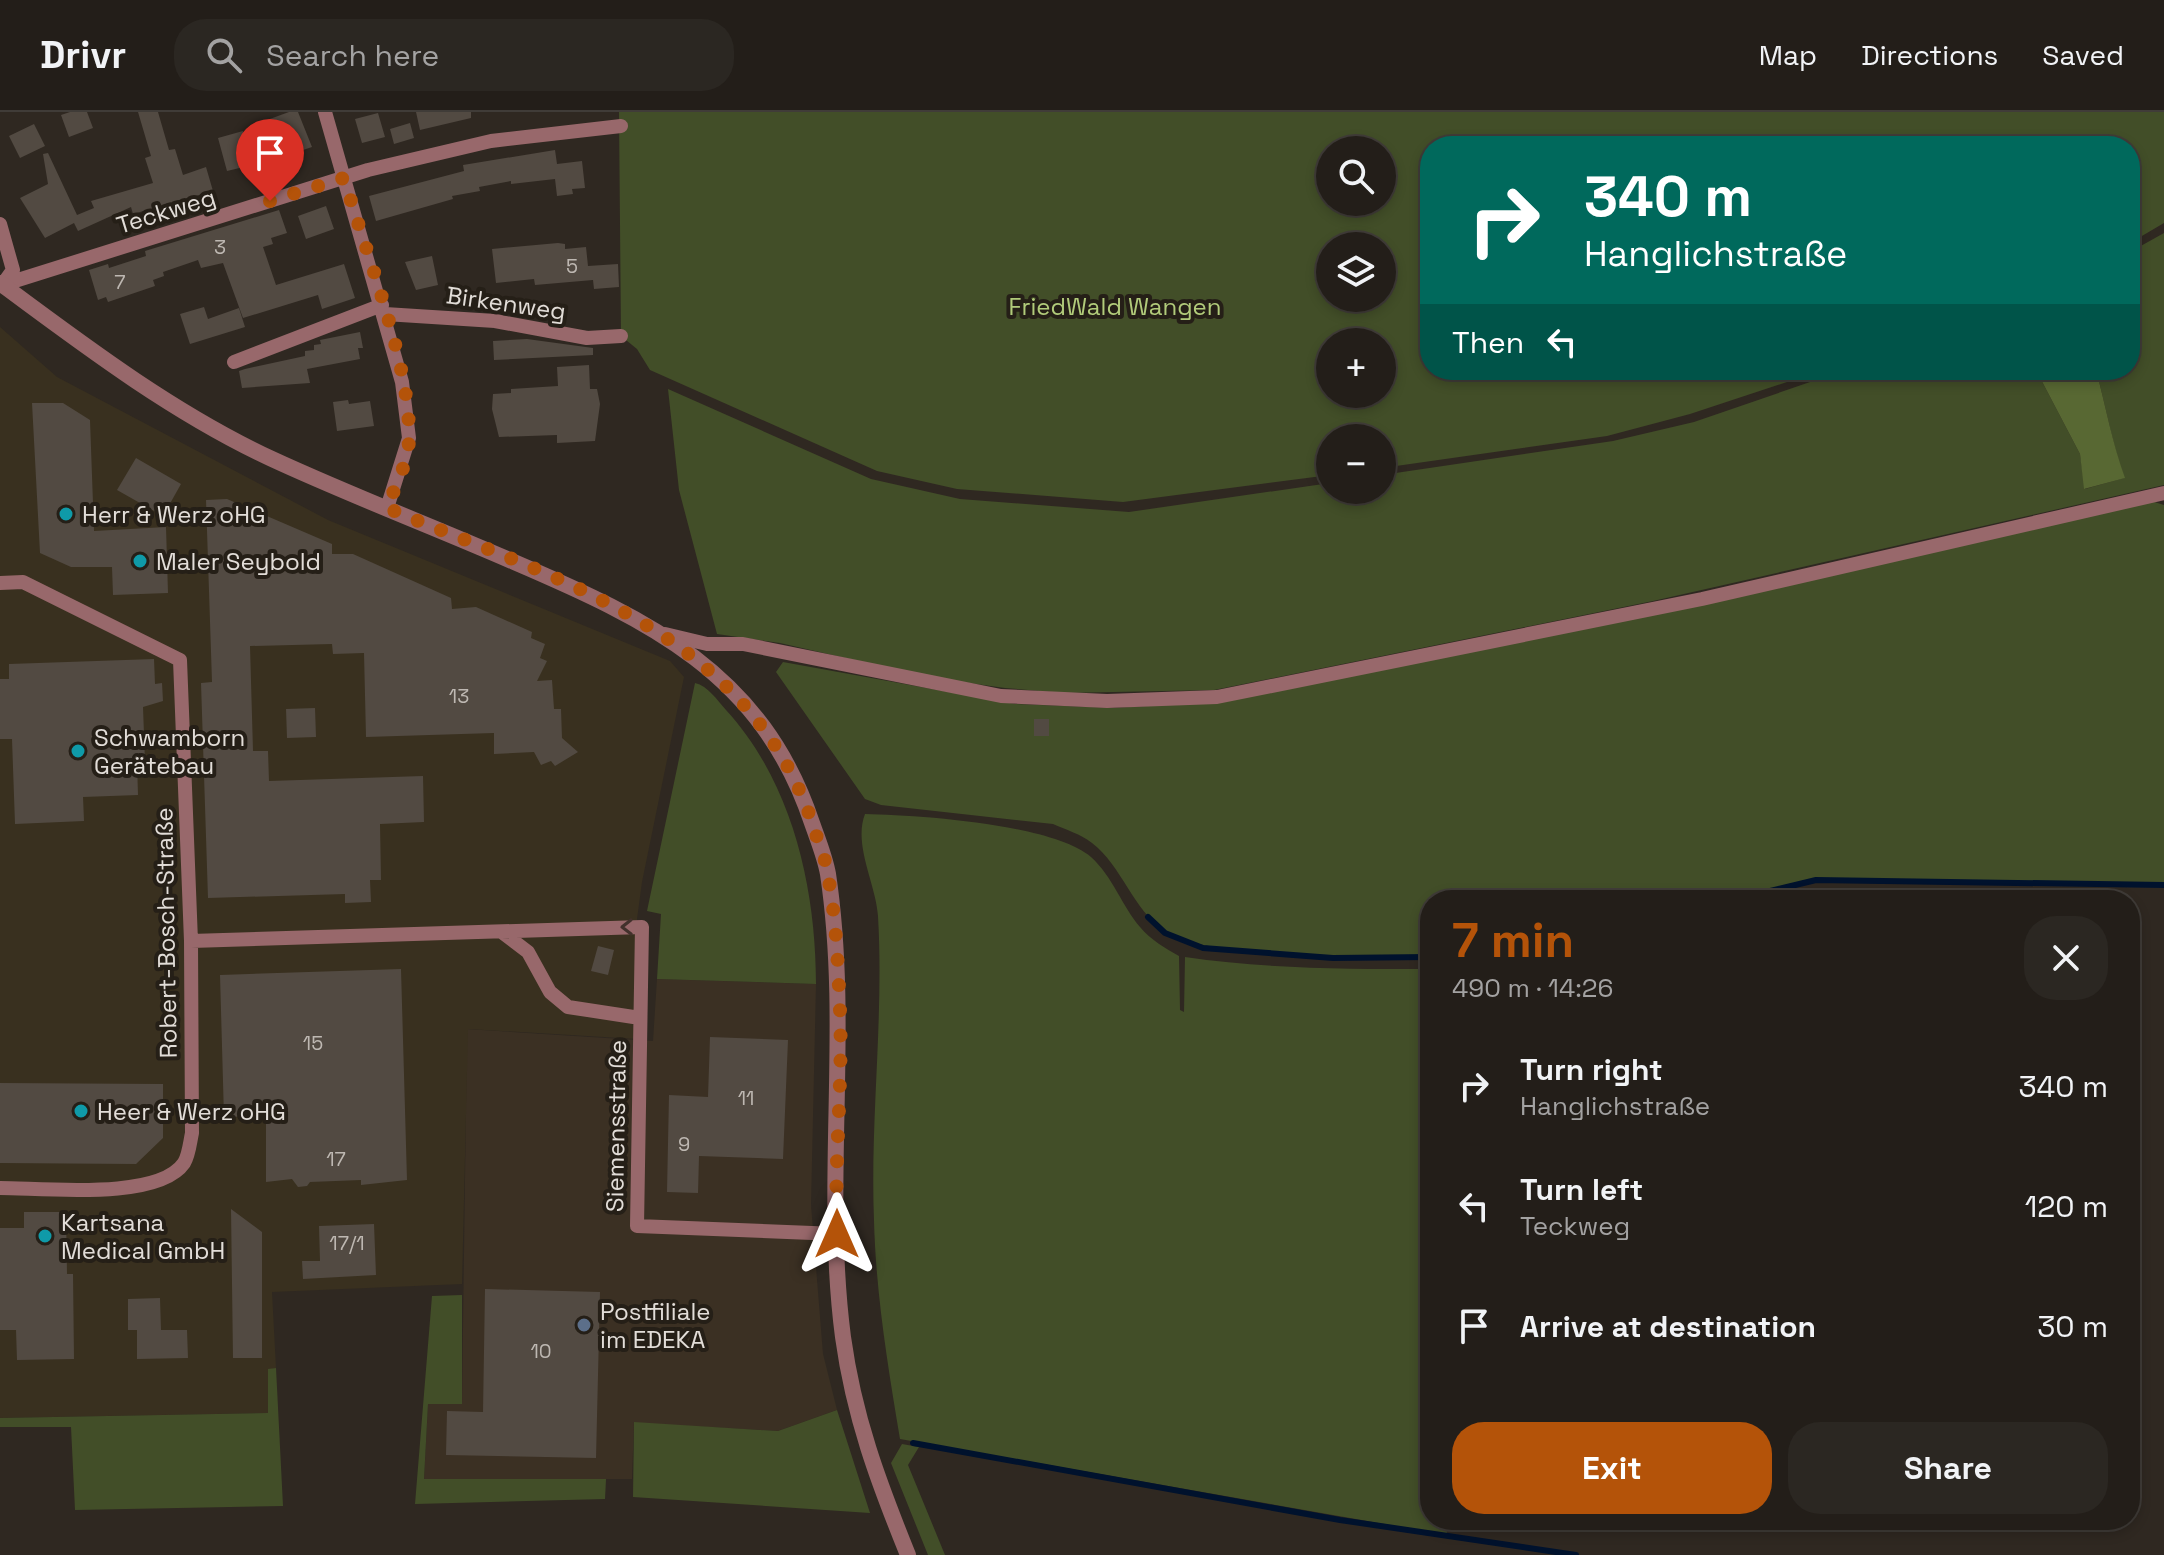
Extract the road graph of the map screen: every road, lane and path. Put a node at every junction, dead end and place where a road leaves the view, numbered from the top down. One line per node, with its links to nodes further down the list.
1 (325, 112): 3 (street)
2 (621, 126): 3 (street, Teckweg)
3 (344, 178): 5 (street, Teckweg); 6 (street)
4 (0, 224): 5 (street)
5 (1, 284): 10 (street)
6 (384, 309): 7 (street, Birkenweg); 8 (street); 10 (street)
7 (621, 336)
8 (234, 362)
9 (2164, 493): 12 (street)
10 (387, 508): 12 (street)
11 (0, 583): 14 (street, Robert-Bosch-Straße)
12 (665, 634): 17 (street)
13 (503, 933): 14 (street, Siemensstraße); 15 (street, Siemensstraße); 15 (street, Siemensstraße, one-way to 13)
14 (191, 941): 16 (street, Robert-Bosch-Straße)
15 (640, 1018): 17 (street, Siemensstraße)
16 (0, 1188)
17 (837, 1234): 18 (street)
18 (908, 1555)

